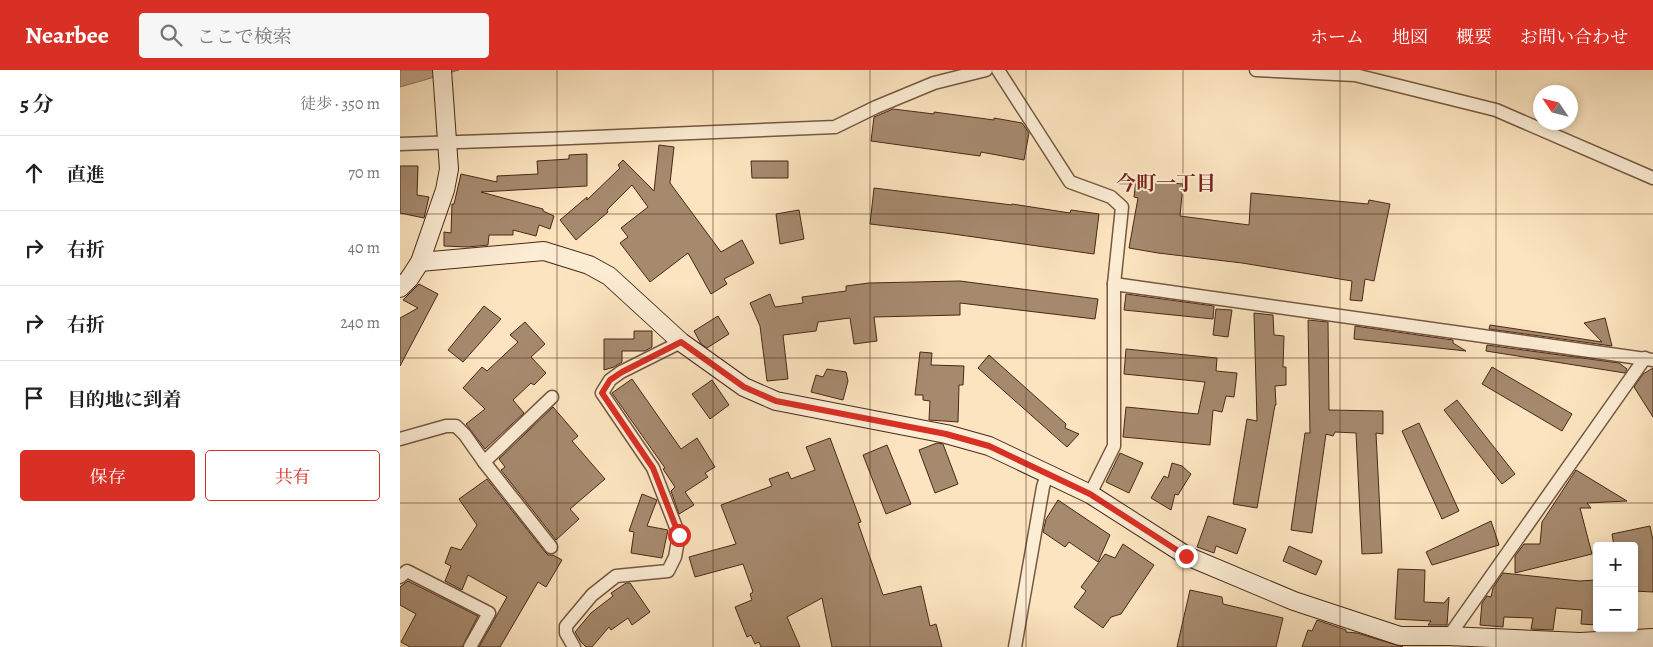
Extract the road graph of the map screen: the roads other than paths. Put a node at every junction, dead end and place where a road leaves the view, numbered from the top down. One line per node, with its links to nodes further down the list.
1 (442, 70): 5 (street)
2 (986, 70): 5 (street)
3 (998, 70): 9 (street)
4 (1256, 70): 7 (street)
5 (446, 138): 6 (street); 8 (street)
6 (400, 144)
7 (1653, 178)
8 (420, 262): 10 (street); 11 (street)
9 (1114, 284): 12 (street); 17 (street)
10 (400, 288)
11 (681, 342): 16 (street); 25 (street)
12 (1649, 359): 20 (street)
13 (552, 397): 15 (street)
14 (400, 439): 15 (street)
15 (484, 462): 18 (street)
16 (1047, 474): 17 (street); 26 (street)
17 (1090, 494): 22 (street)
18 (551, 547)
19 (400, 577): 24 (street)
20 (1449, 636): 22 (street); 23 (street)
21 (1653, 638): 23 (street)
22 (1399, 642)
23 (1621, 644)
24 (470, 647)
25 (574, 647)
26 (1015, 647)

